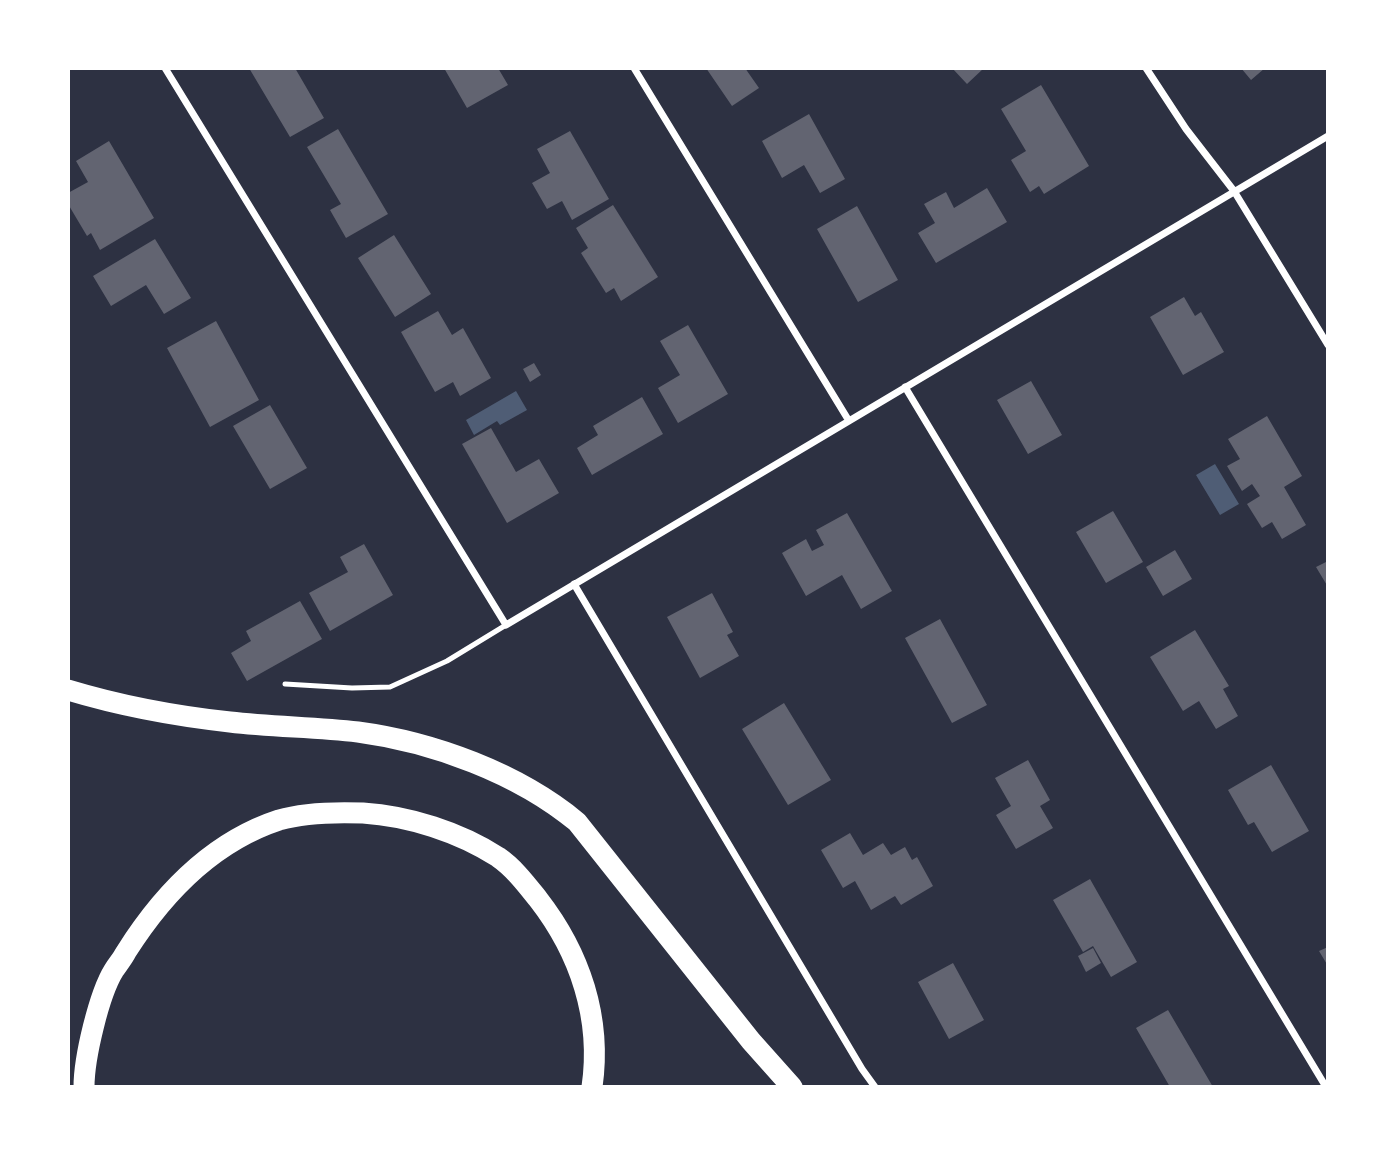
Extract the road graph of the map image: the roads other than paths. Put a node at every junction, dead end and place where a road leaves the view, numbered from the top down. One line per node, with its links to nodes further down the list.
1 (165, 68): 10 (street)
2 (634, 68): 8 (street)
3 (1146, 68): 5 (street)
4 (1328, 136): 5 (street)
5 (1234, 191): 6 (street); 7 (street)
6 (1328, 345)
7 (905, 387): 8 (street); 17 (street)
8 (849, 421): 9 (street)
9 (574, 584): 10 (street); 16 (street)
10 (506, 625): 11 (lane)
11 (285, 684)
12 (68, 690): 15 (highway)
13 (84, 1087): 14 (highway)
14 (592, 1087)
15 (792, 1087)
16 (875, 1087)
17 (1325, 1087)

